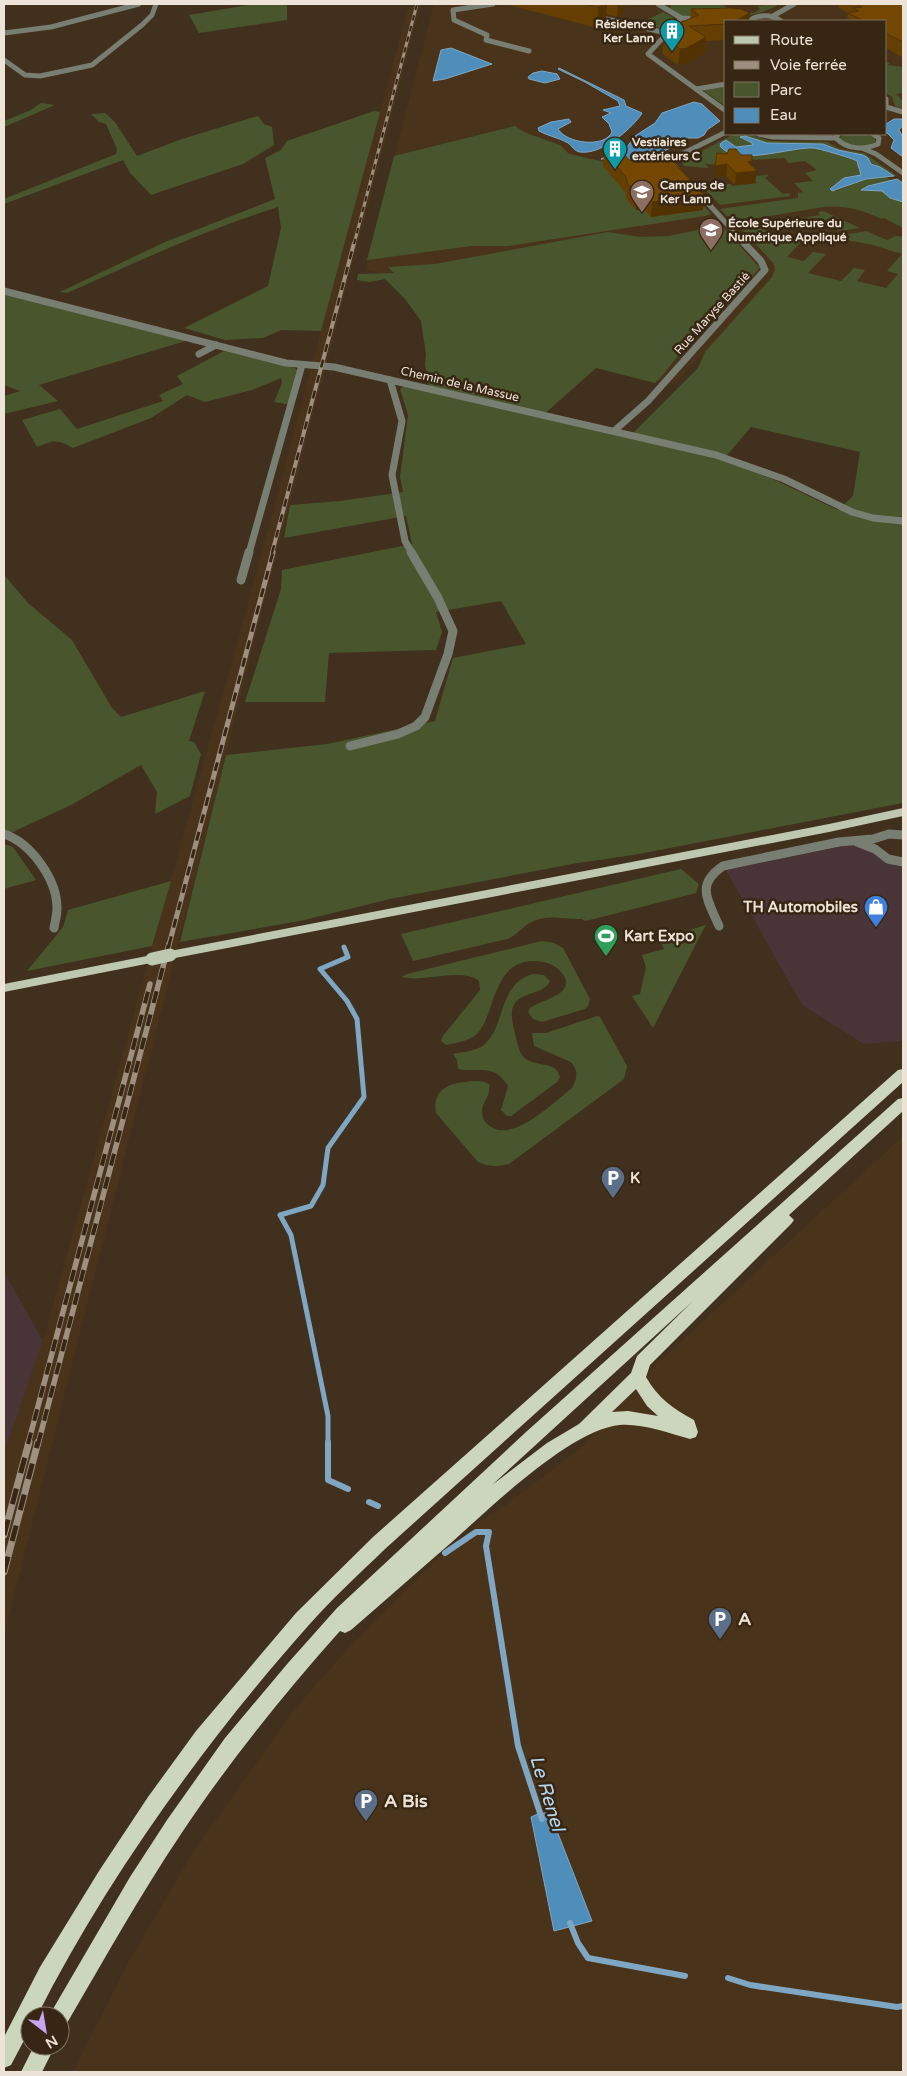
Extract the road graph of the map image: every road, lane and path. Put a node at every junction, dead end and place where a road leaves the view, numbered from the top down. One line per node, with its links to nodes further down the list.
1 (139, 4): 12 (street)
2 (156, 4): 15 (street)
3 (493, 4): 14 (street)
4 (658, 4): 8 (street)
5 (794, 4): 7 (street)
6 (584, 13): 13 (street)
7 (773, 16): 10 (street); 11 (street)
8 (681, 18): 9 (street); 13 (street)
9 (706, 19)
10 (751, 20)
11 (779, 20)
12 (4, 33)
13 (666, 33): 17 (street)
14 (529, 51)
15 (4, 60)
16 (724, 84): 17 (street)
17 (696, 89): 19 (street)
18 (887, 106): 20 (street)
19 (724, 110)
20 (903, 112)
21 (724, 133): 29 (street)
22 (764, 135): 24 (street)
23 (874, 135): 25 (street)
24 (837, 136): 26 (street)
25 (876, 145): 26 (street); 27 (street)
26 (860, 148): 28 (street)
27 (903, 167)
28 (903, 173)
29 (685, 178)
30 (691, 185): 36 (street, Rue Maryse Bastié)
31 (4, 291): 32 (street, Chemin de la Massue)
32 (216, 345): 33 (street); 34 (street, Chemin de la Massue)
33 (198, 354)
34 (302, 365): 35 (street, Chemin de la Massue); 38 (street)
35 (390, 380): 36 (street, Chemin de la Massue); 39 (street)
36 (614, 431): 37 (street, Chemin de la Massue)
37 (903, 521)
38 (241, 580)
39 (350, 746)
40 (903, 812): 50 (main road, bridge)
41 (4, 834): 49 (street)
42 (903, 835): 43 (street)
43 (879, 838): 44 (street); 45 (street)
44 (853, 841): 45 (street); 48 (street)
45 (876, 850): 46 (street)
46 (899, 862): 47 (street)
47 (903, 869)
48 (719, 926)
49 (54, 928)
50 (4, 988)
51 (899, 1077): 58 (highway)
52 (903, 1103): 53 (highway); 55 (highway)
53 (638, 1377): 54 (highway); 54 (highway)
54 (580, 1432): 55 (highway)
55 (294, 1669): 56 (highway)
56 (66, 2006)
57 (40, 2056): 59 (highway)
58 (4, 2058)
59 (32, 2072)

